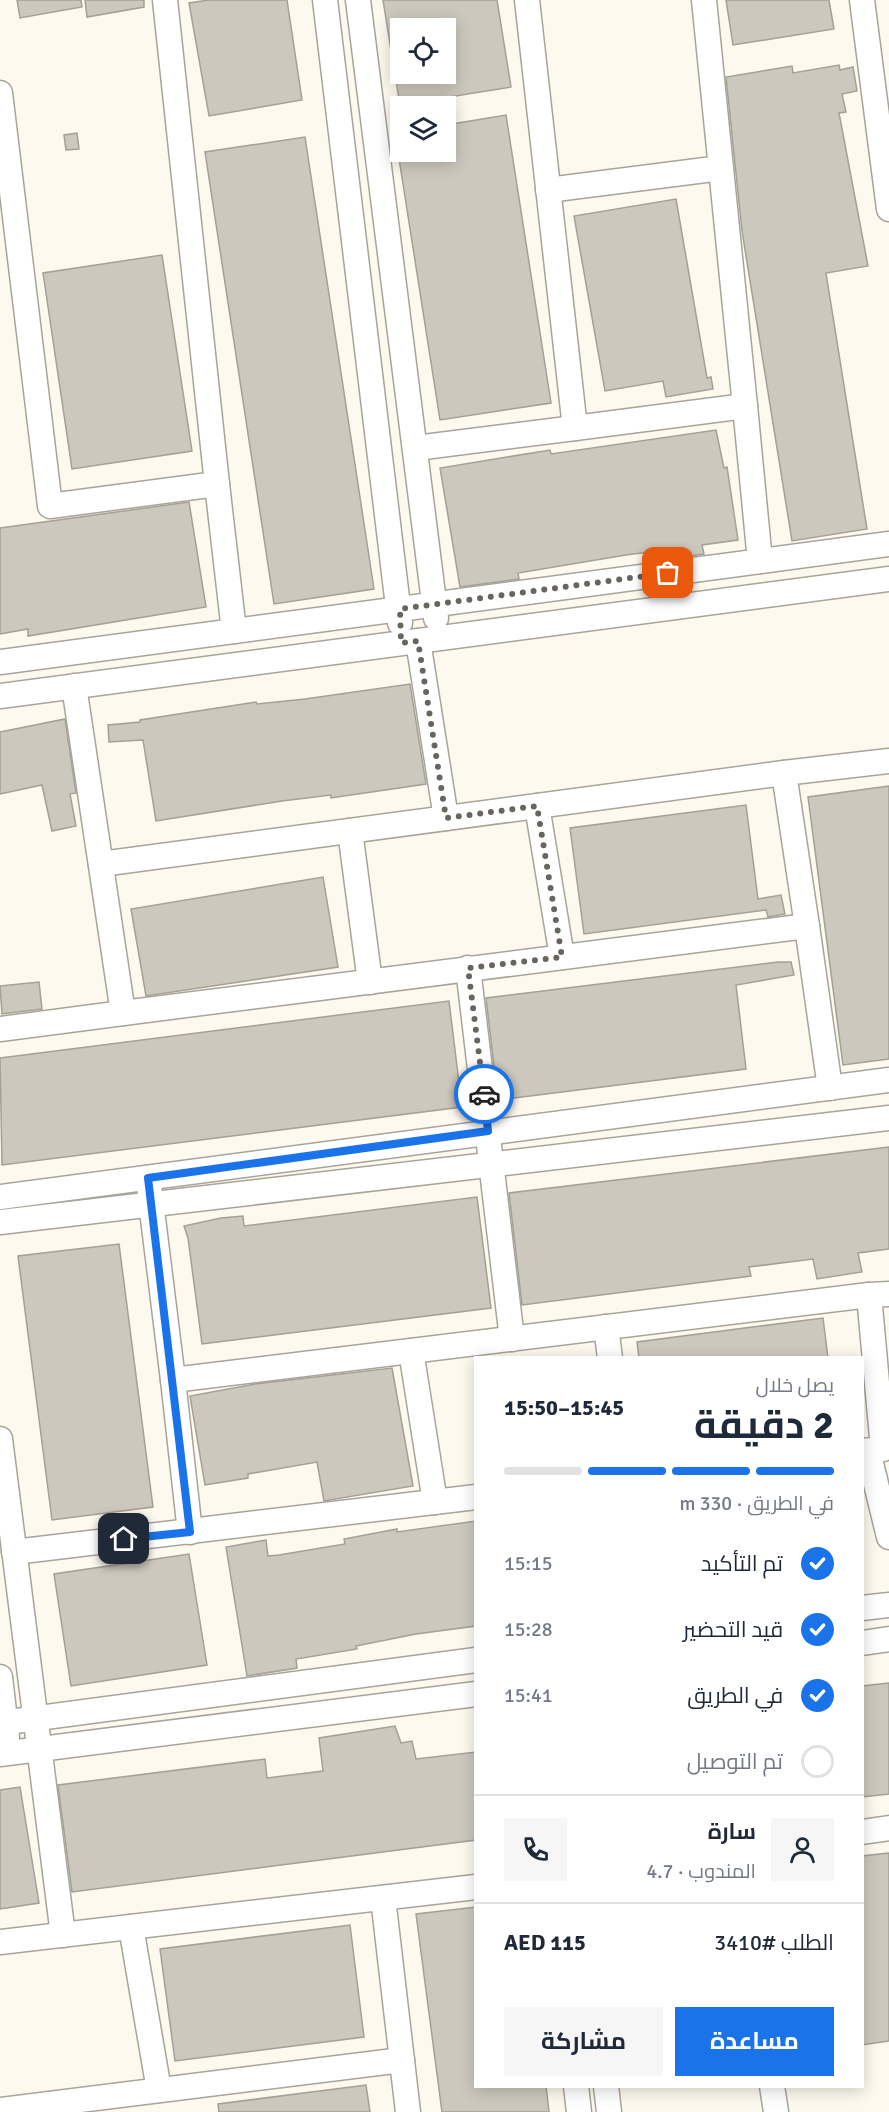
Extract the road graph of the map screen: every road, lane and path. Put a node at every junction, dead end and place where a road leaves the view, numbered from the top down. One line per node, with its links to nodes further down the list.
1 (165, 0): 15 (street)
2 (325, 0): 20 (street)
3 (358, 0): 14 (street)
4 (527, 0): 10 (street)
5 (704, 0): 9 (street)
6 (862, 0): 11 (street)
7 (0, 93): 8 (street)
8 (4, 166): 15 (street)
9 (721, 168): 10 (street); 12 (street)
10 (548, 190): 13 (street)
11 (889, 209)
12 (745, 406): 13 (street); 17 (street)
13 (575, 428): 14 (street)
14 (416, 448): 19 (street)
15 (217, 484): 21 (street)
16 (889, 543): 17 (street)
17 (760, 561): 19 (street)
18 (889, 579): 22 (street)
19 (436, 604): 20 (street); 22 (street)
20 (400, 609): 21 (street); 22 (street)
21 (234, 631): 23 (street)
22 (418, 641): 24 (street); 29 (street)
23 (0, 662)
24 (74, 686): 25 (street); 31 (street)
25 (0, 696)
26 (889, 761): 27 (street)
27 (784, 773): 28 (street); 32 (street)
28 (537, 806): 29 (street); 33 (street)
29 (446, 818): 30 (street)
30 (350, 831): 31 (street); 35 (street)
31 (101, 864): 36 (street)
32 (807, 926): 33 (street); 39 (street)
33 (562, 957): 34 (street)
34 (468, 968): 35 (street); 41 (street)
35 (370, 982): 36 (street)
36 (123, 1013): 37 (street)
37 (0, 1029)
38 (889, 1080): 39 (street)
39 (830, 1088): 41 (street)
40 (889, 1118): 42 (street)
41 (488, 1131): 42 (street); 43 (street)
42 (490, 1166): 45 (street); 49 (street)
43 (148, 1178): 44 (street); 45 (street)
44 (0, 1197)
45 (152, 1204): 46 (street); 52 (street)
46 (0, 1222)
47 (879, 1295): 48 (street); 54 (street)
48 (606, 1327): 49 (street); 51 (street)
49 (512, 1339): 50 (street)
50 (411, 1351): 52 (street); 56 (street)
51 (610, 1356)
52 (173, 1380): 57 (street)
53 (0, 1439): 59 (street)
54 (865, 1451): 58 (street)
55 (474, 1497): 56 (street)
56 (435, 1502): 57 (street)
57 (190, 1532): 59 (street)
58 (889, 1537)
59 (14, 1552): 67 (street)
60 (889, 1605): 61 (street)
61 (864, 1608)
62 (889, 1639): 63 (street)
63 (864, 1643)
64 (474, 1660): 67 (street)
65 (0, 1677): 68 (street)
66 (474, 1694): 69 (street)
67 (35, 1718): 68 (street); 69 (street)
68 (3, 1722): 70 (street)
69 (38, 1749): 70 (street); 76 (street)
70 (5, 1754)
71 (889, 1828): 72 (street)
72 (864, 1832)
73 (474, 1887): 74 (street)
74 (383, 1898): 75 (street); 78 (street)
75 (131, 1927): 76 (street); 82 (street)
76 (63, 1935): 77 (street)
77 (0, 1942)
78 (402, 2060): 82 (street); 84 (street)
79 (576, 2088): 85 (street)
80 (606, 2088): 86 (street)
81 (772, 2088): 87 (street)
82 (159, 2090): 83 (street)
83 (0, 2110)
84 (408, 2112)
85 (579, 2112)
86 (609, 2112)
87 (776, 2112)

